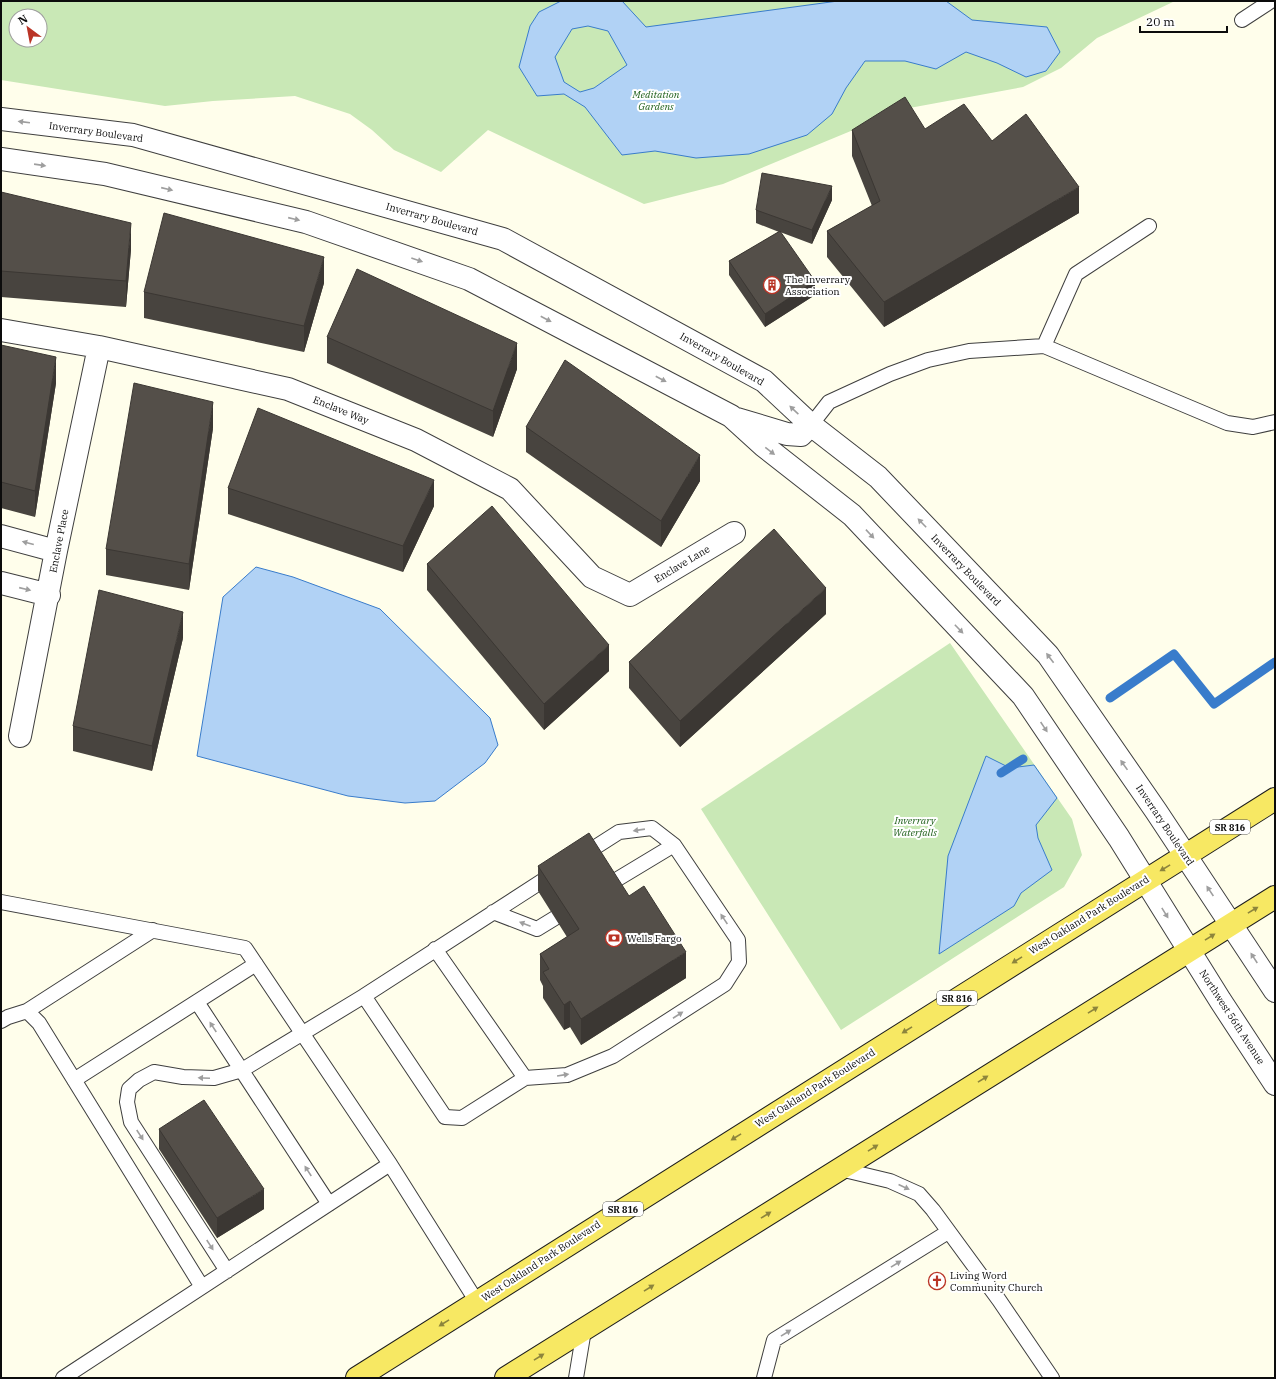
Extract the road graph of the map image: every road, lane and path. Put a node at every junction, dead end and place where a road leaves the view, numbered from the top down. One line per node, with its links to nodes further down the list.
1 (1271, 1): 2 (lane)
2 (1242, 20)
3 (1, 119): 11 (street, Inverrary Boulevard, one-way to 3)
4 (1, 159): 9 (street, one-way to 9)
5 (1149, 226): 7 (lane)
6 (1, 330): 8 (street, Enclave Way)
7 (1044, 346): 10 (lane); 11 (lane)
8 (99, 347): 14 (street, Enclave Place); 17 (street, Enclave Way)
9 (731, 416): 11 (street); 22 (street, one-way to 22)
10 (1275, 422)
11 (811, 426): 21 (street, Inverrary Boulevard, one-way to 11)
12 (734, 533): 17 (street, Enclave Lane)
13 (1, 536): 14 (street, one-way to 13)
14 (56, 551): 16 (street, Enclave Place)
15 (1, 583): 16 (street, one-way to 16)
16 (49, 594): 18 (street, Enclave Place)
17 (630, 595)
18 (20, 736)
19 (1275, 799): 21 (main road, West Oakland Park Boulevard / SR 816)
20 (674, 845): 23 (lane); 26 (lane, one-way to 26); 40 (lane, one-way to 20)
21 (1185, 855): 22 (main road, West Oakland Park Boulevard / SR 816, one-way to 22); 28 (street, Inverrary Boulevard, one-way to 21)
22 (1145, 880): 31 (street, one-way to 31); 49 (main road, West Oakland Park Boulevard / SR 816, one-way to 49)
23 (606, 886)
24 (1275, 897): 28 (main road, one-way to 24)
25 (1, 902): 29 (lane)
26 (493, 912): 27 (lane, one-way to 26); 30 (lane)
27 (555, 918)
28 (1231, 924): 31 (main road, one-way to 28); 33 (street, one-way to 28)
29 (153, 930): 32 (lane); 36 (lane)
30 (435, 949): 34 (lane); 40 (lane)
31 (1188, 950): 42 (street, Northwest 56th Avenue); 44 (main road, one-way to 31)
32 (256, 964): 35 (lane); 38 (lane)
33 (1275, 991)
34 (364, 996): 38 (lane); 40 (lane)
35 (197, 1002): 39 (lane, one-way to 35); 41 (lane)
36 (27, 1011): 37 (lane); 41 (lane)
37 (1, 1022)
38 (302, 1033): 39 (lane); 43 (lane)
39 (242, 1070): 45 (lane, one-way to 39); 47 (lane, one-way to 47)
40 (525, 1078)
41 (74, 1080): 48 (lane)
42 (1275, 1084)
43 (390, 1164): 45 (lane); 49 (lane)
44 (840, 1169): 46 (lane, one-way to 46); 50 (main road, one-way to 44)
45 (329, 1204): 47 (lane)
46 (948, 1232): 55 (lane, one-way to 46); 56 (lane)
47 (227, 1271): 48 (lane)
48 (202, 1287): 51 (lane)
49 (477, 1302): 52 (main road, West Oakland Park Boulevard / SR 816, one-way to 52)
50 (584, 1330): 53 (main road, one-way to 50); 54 (lane)
51 (63, 1378)
52 (357, 1378)
53 (506, 1378)
54 (576, 1378)
55 (764, 1378)
56 (1052, 1378)

